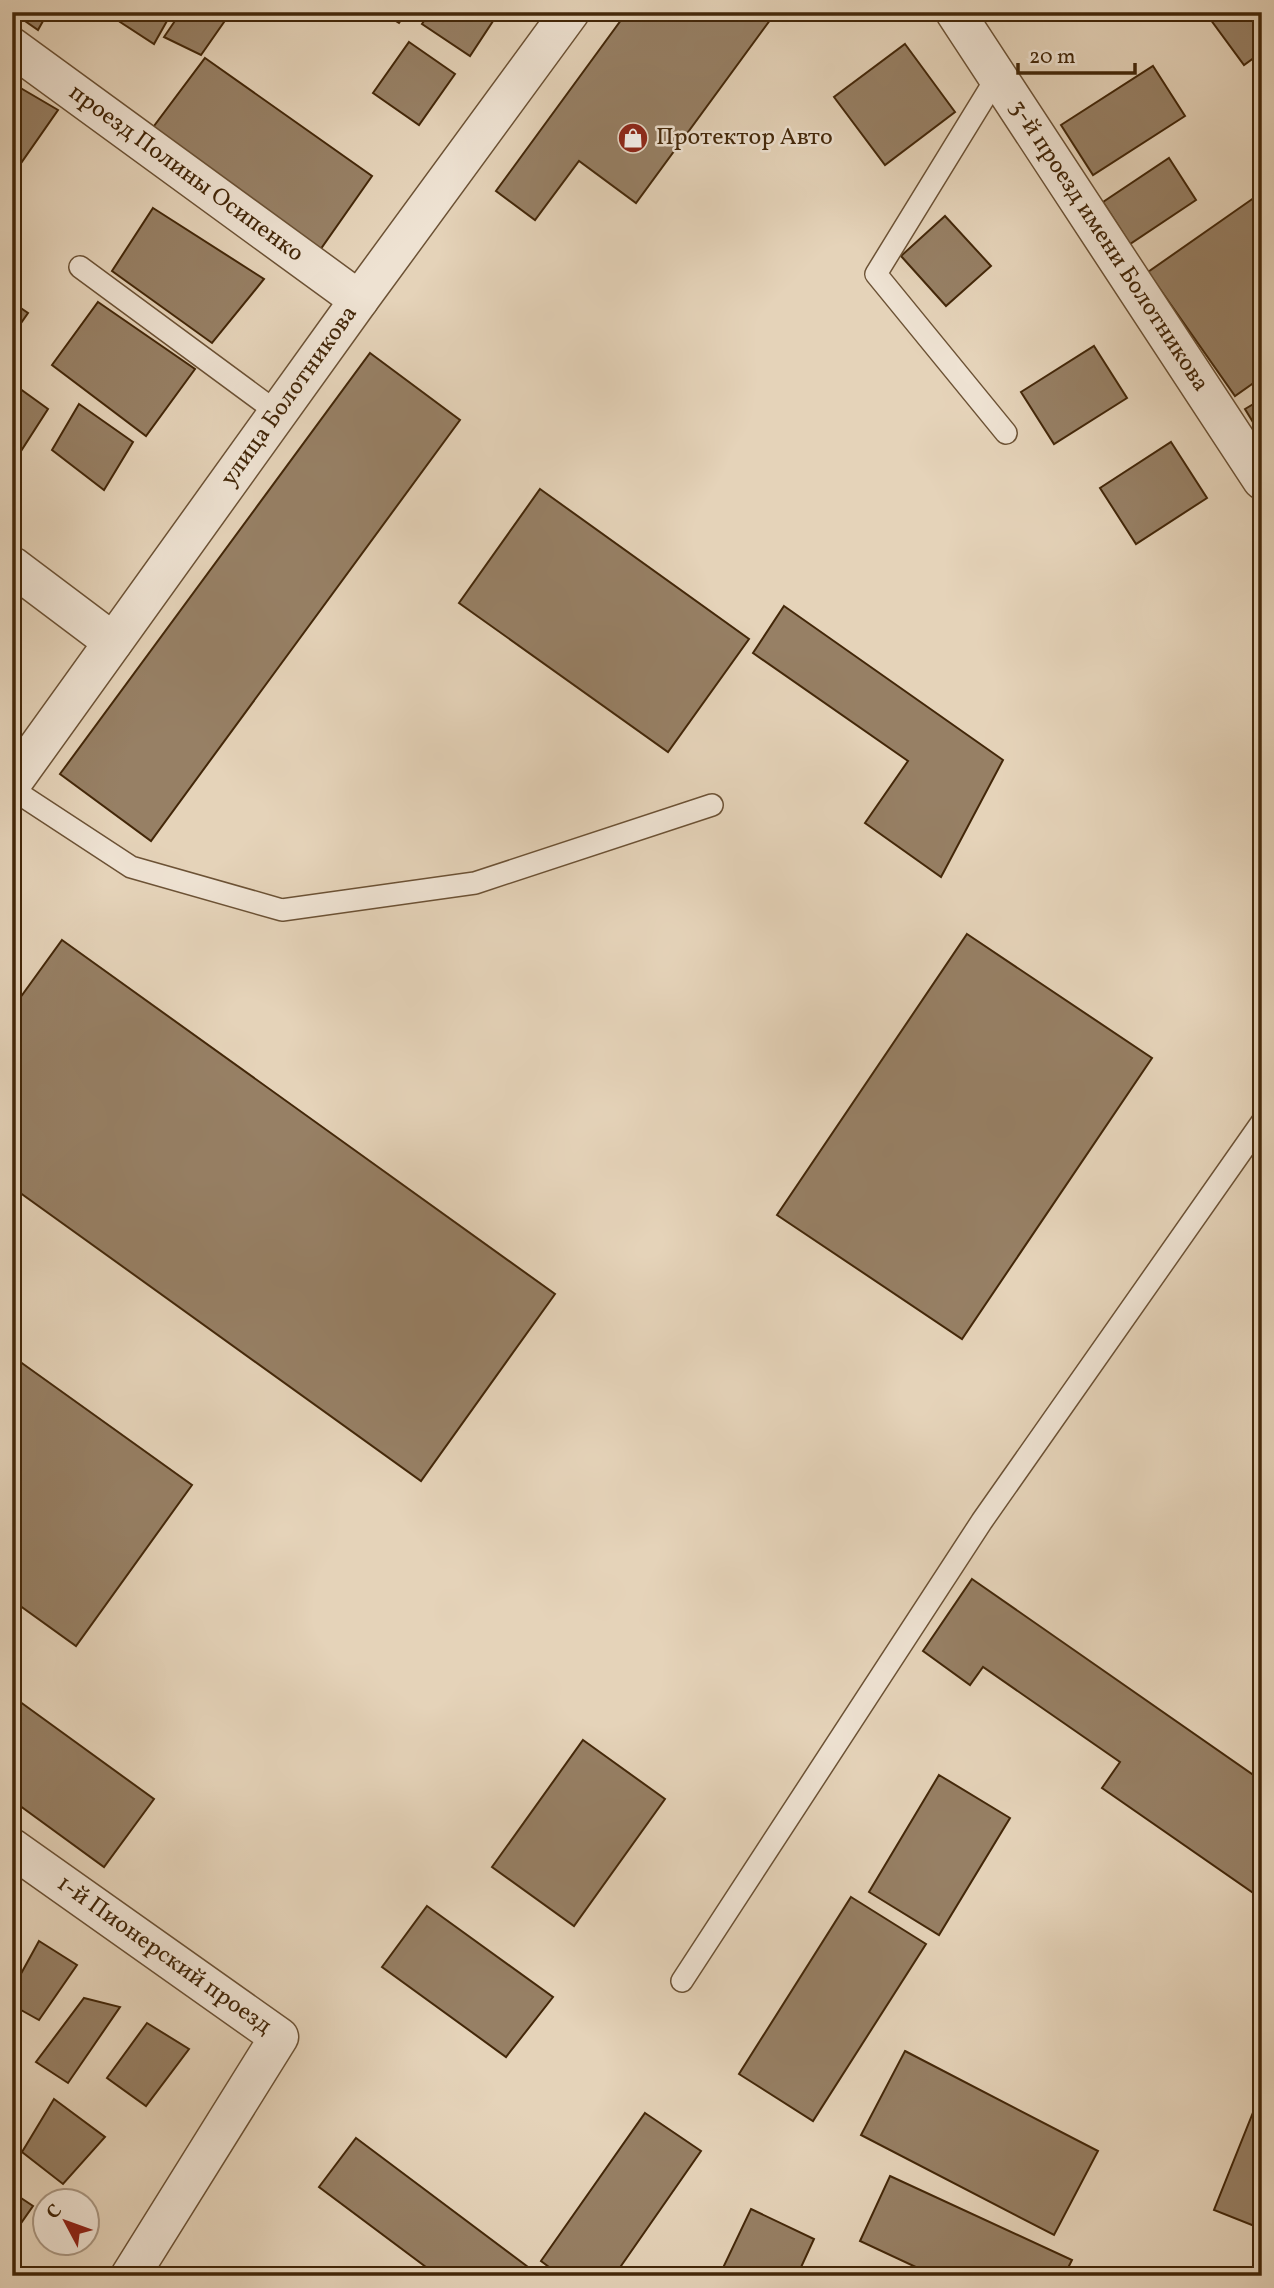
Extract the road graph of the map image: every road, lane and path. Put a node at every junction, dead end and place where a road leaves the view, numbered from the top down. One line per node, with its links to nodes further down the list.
1 (570, 12): 6 (street, улица Болотникова)
2 (955, 12): 4 (street, 3-й проезд имени Болотникова)
3 (12, 47): 6 (street, проезд Полины Осипенко)
4 (997, 77): 8 (lane); 9 (street, 3-й проезд имени Болотникова)
5 (80, 267): 7 (lane)
6 (359, 300): 7 (street, улица Болотникова)
7 (278, 413): 11 (street, улица Болотникова)
8 (1006, 433)
9 (1262, 480)
10 (12, 566): 11 (street)
11 (113, 642): 12 (street, улица Болотникова)
12 (12, 783)
13 (12, 789): 14 (lane)
14 (712, 805)
15 (1262, 1122): 17 (lane)
16 (12, 1848): 18 (street, 1-й Пионерский проезд)
17 (682, 1981)
18 (130, 2276)

